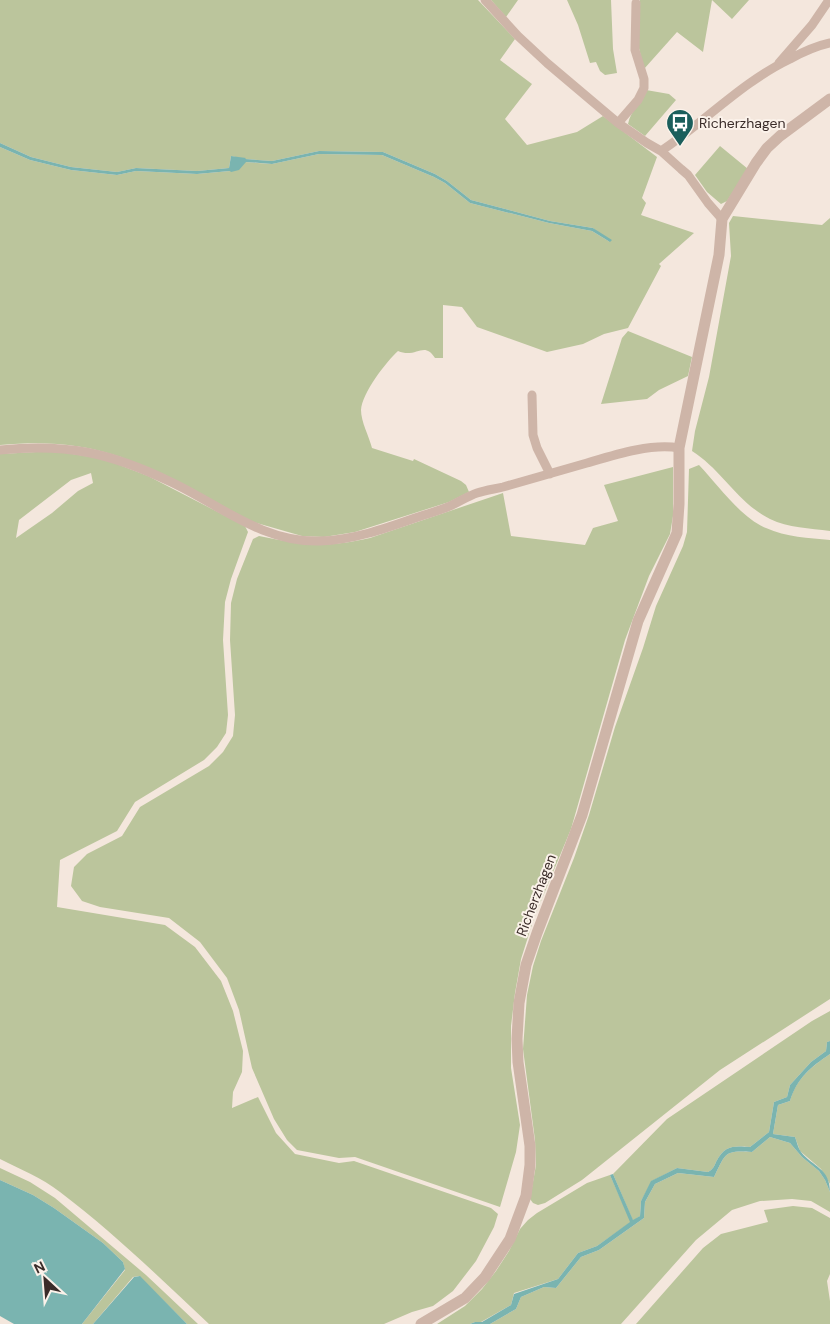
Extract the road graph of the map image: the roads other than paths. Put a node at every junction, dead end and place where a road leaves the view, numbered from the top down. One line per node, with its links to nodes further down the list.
1 (485, 0): 7 (street)
2 (829, 0): 5 (street)
3 (636, 3): 7 (street)
4 (830, 43): 5 (street)
5 (777, 65): 8 (street)
6 (829, 104): 9 (street, Richerzhagen)
7 (618, 123): 8 (street)
8 (661, 151): 9 (street)
9 (722, 219): 11 (street, Richerzhagen)
10 (532, 395): 13 (street)
11 (679, 448): 13 (street); 14 (street, Richerzhagen)
12 (0, 450): 13 (street)
13 (550, 474)
14 (421, 1324)

